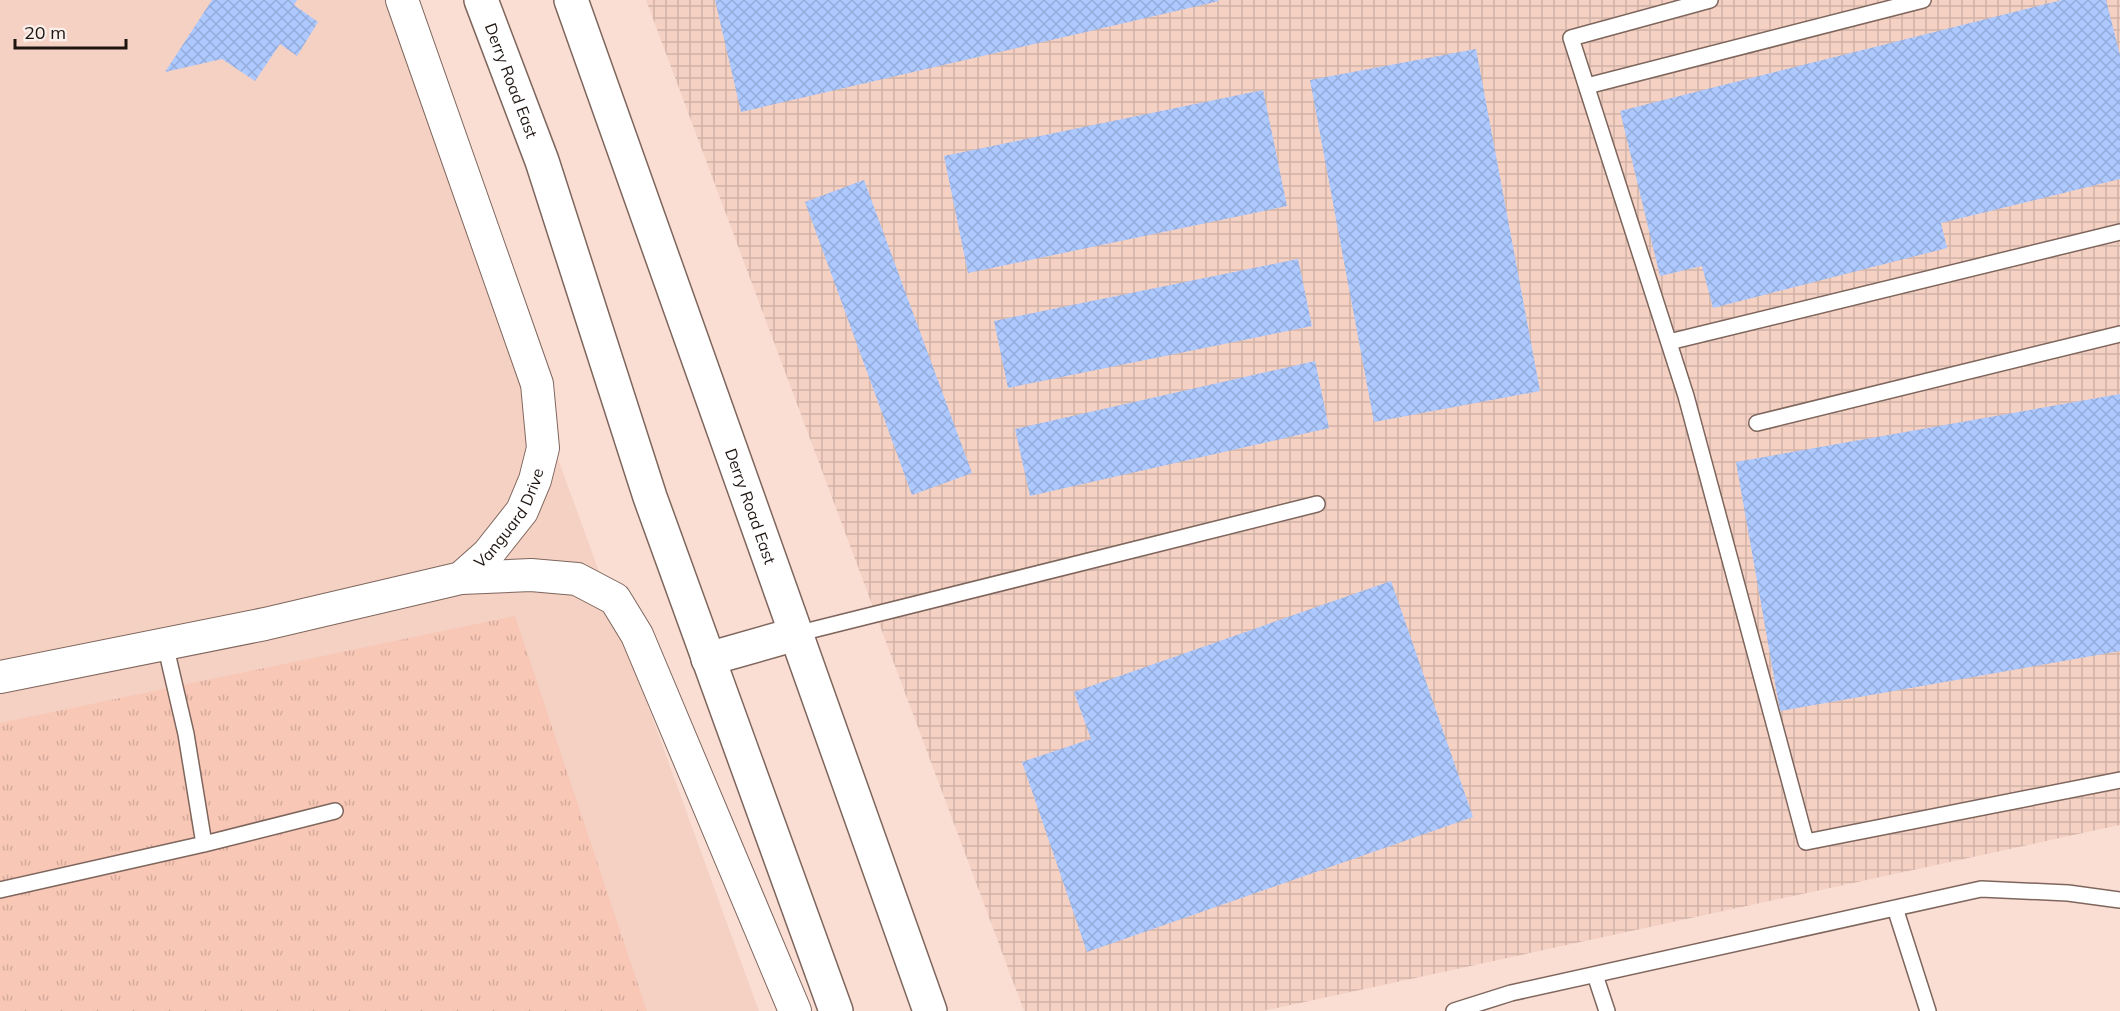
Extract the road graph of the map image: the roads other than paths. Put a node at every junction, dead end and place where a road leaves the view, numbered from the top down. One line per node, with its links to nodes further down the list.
1 (402, 0): 12 (street, Vanguard Drive)
2 (481, 0): 15 (main road, Derry Road East)
3 (572, 0): 13 (main road, Derry Road East)
4 (1710, 0): 6 (lane)
5 (1923, 0): 6 (lane)
6 (1587, 86): 9 (lane)
7 (2120, 232): 9 (lane)
8 (2120, 334): 10 (lane)
9 (1669, 342): 17 (lane)
10 (1757, 423)
11 (1317, 504): 13 (lane)
12 (461, 578): 14 (street, Vanguard Drive); 24 (street)
13 (796, 634): 15 (main road); 26 (main road, Derry Road East)
14 (165, 644): 16 (street, Vanguard Drive); 19 (lane)
15 (708, 659): 25 (main road, Derry Road East)
16 (0, 676)
17 (2120, 780)
18 (335, 811): 19 (lane)
19 (204, 844): 20 (lane)
20 (0, 890)
21 (2120, 900): 22 (lane)
22 (1894, 908): 23 (lane); 29 (lane)
23 (1595, 975): 27 (lane); 28 (lane)
24 (795, 1011)
25 (836, 1011)
26 (930, 1011)
27 (1454, 1011)
28 (1607, 1011)
29 (1928, 1011)

